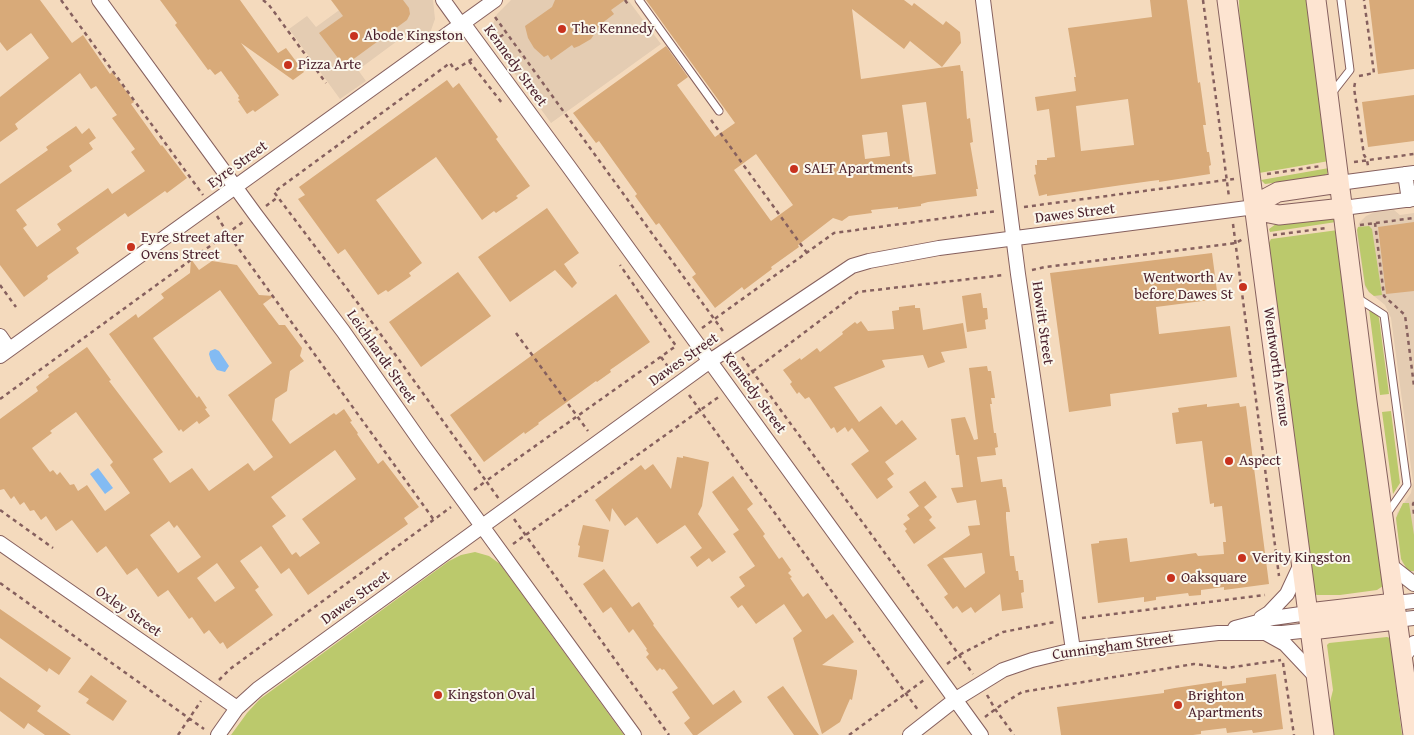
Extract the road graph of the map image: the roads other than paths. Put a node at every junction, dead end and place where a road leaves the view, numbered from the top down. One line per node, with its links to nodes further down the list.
1 (99, 0): 14 (street, Leichhardt Street)
2 (443, 0): 9 (street, Kennedy Street)
3 (639, 0): 11 (lane)
4 (983, 0): 18 (street, Howitt Street)
5 (1227, 0): 16 (main road, Wentworth Avenue)
6 (1316, 0): 10 (main road)
7 (1341, 0): 10 (lane)
8 (491, 3): 9 (street, Eyre Street)
9 (462, 24): 14 (street, Eyre Street); 22 (street, Kennedy Street)
10 (1328, 97): 13 (main road)
11 (719, 111)
12 (1409, 173): 13 (street); 15 (street)
13 (1339, 183): 16 (main road); 17 (main road)
14 (235, 187): 21 (street, Eyre Street); 24 (street, Leichhardt Street)
15 (1411, 200): 17 (street)
16 (1255, 207): 17 (main road); 18 (street, Dawes Street); 26 (main road, Wentworth Avenue)
17 (1344, 217): 19 (main road)
18 (1014, 238): 22 (street, Dawes Street); 36 (street, Howitt Street)
19 (1354, 295): 23 (main road); 23 (lane)
20 (0, 336): 21 (street)
21 (5, 353)
22 (710, 361): 24 (street, Dawes Street); 39 (street, Kennedy Street)
23 (1383, 519): 27 (main road)
24 (482, 526): 40 (street, Dawes Street); 43 (street, Leichhardt Street)
25 (0, 543): 40 (street, Oxley Street)
26 (1301, 562): 31 (main road, Wentworth Avenue); 32 (street, Cunningham Street)
27 (1390, 565): 28 (street); 30 (main road)
28 (1414, 584)
29 (1414, 601): 30 (street, Cunningham Street)
30 (1402, 614): 31 (main road, Cunningham Street); 37 (main road)
31 (1310, 622): 32 (street, Cunningham Street); 34 (street, Cunningham Street); 38 (main road, Wentworth Avenue)
32 (1247, 625): 33 (street, Cunningham Street)
33 (1218, 633): 34 (street, Cunningham Street); 36 (street, Cunningham Street)
34 (1265, 633): 38 (street)
35 (1414, 643): 37 (street)
36 (1074, 650): 39 (street, Cunningham Street)
37 (1402, 659): 46 (main road)
38 (1316, 678): 45 (main road, Wentworth Avenue)
39 (956, 699): 41 (street, Kennedy Street); 44 (street, Cunningham Street)
40 (237, 708): 42 (street, Dawes Street)
41 (978, 731)
42 (212, 732)
43 (634, 735)
44 (910, 735)
45 (1324, 735)
46 (1413, 735)

